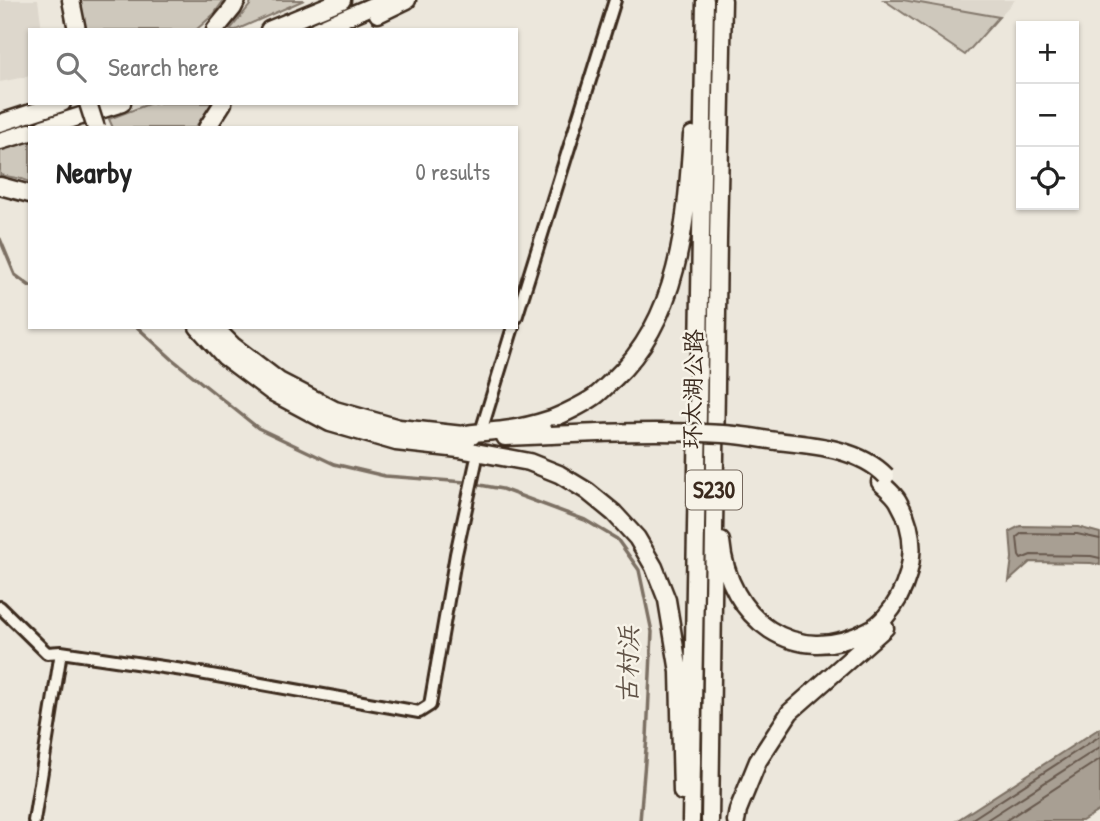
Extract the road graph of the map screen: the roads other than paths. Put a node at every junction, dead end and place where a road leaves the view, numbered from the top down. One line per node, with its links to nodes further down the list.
1 (62, 0): 10 (highway)
2 (71, 0): 11 (highway)
3 (237, 0): 12 (highway)
4 (342, 0): 13 (highway)
5 (386, 0): 14 (highway)
6 (407, 0): 15 (highway)
7 (615, 0): 34 (street)
8 (703, 0): 30 (highway)
9 (723, 0): 33 (highway, 环太湖公路 / S230)
10 (68, 28)
11 (77, 28)
12 (217, 28)
13 (274, 28)
14 (321, 28)
15 (345, 28)
16 (28, 104): 22 (highway)
17 (55, 105): 23 (highway)
18 (89, 105): 25 (highway, bridge)
19 (98, 105): 26 (highway)
20 (116, 105): 24 (highway)
21 (222, 105): 27 (highway)
22 (0, 113)
23 (0, 122)
24 (49, 126)
25 (95, 126)
26 (104, 126)
27 (207, 126)
28 (28, 133): 29 (highway)
29 (0, 141)
30 (696, 159): 39 (highway); 46 (highway, 环太湖公路 / S230)
31 (0, 186): 32 (highway)
32 (28, 193)
33 (718, 239): 41 (highway); 47 (highway, 环太湖公路 / S230)
34 (518, 312)
35 (200, 329): 39 (highway)
36 (219, 329): 39 (highway)
37 (512, 329): 38 (street)
38 (483, 425)
39 (460, 442): 41 (highway, bridge); 45 (highway)
40 (476, 462): 43 (street)
41 (883, 479): 48 (highway)
42 (0, 607): 43 (street)
43 (61, 653): 44 (street)
44 (34, 821)
45 (682, 821)
46 (691, 821)
47 (710, 821)
48 (736, 821)

